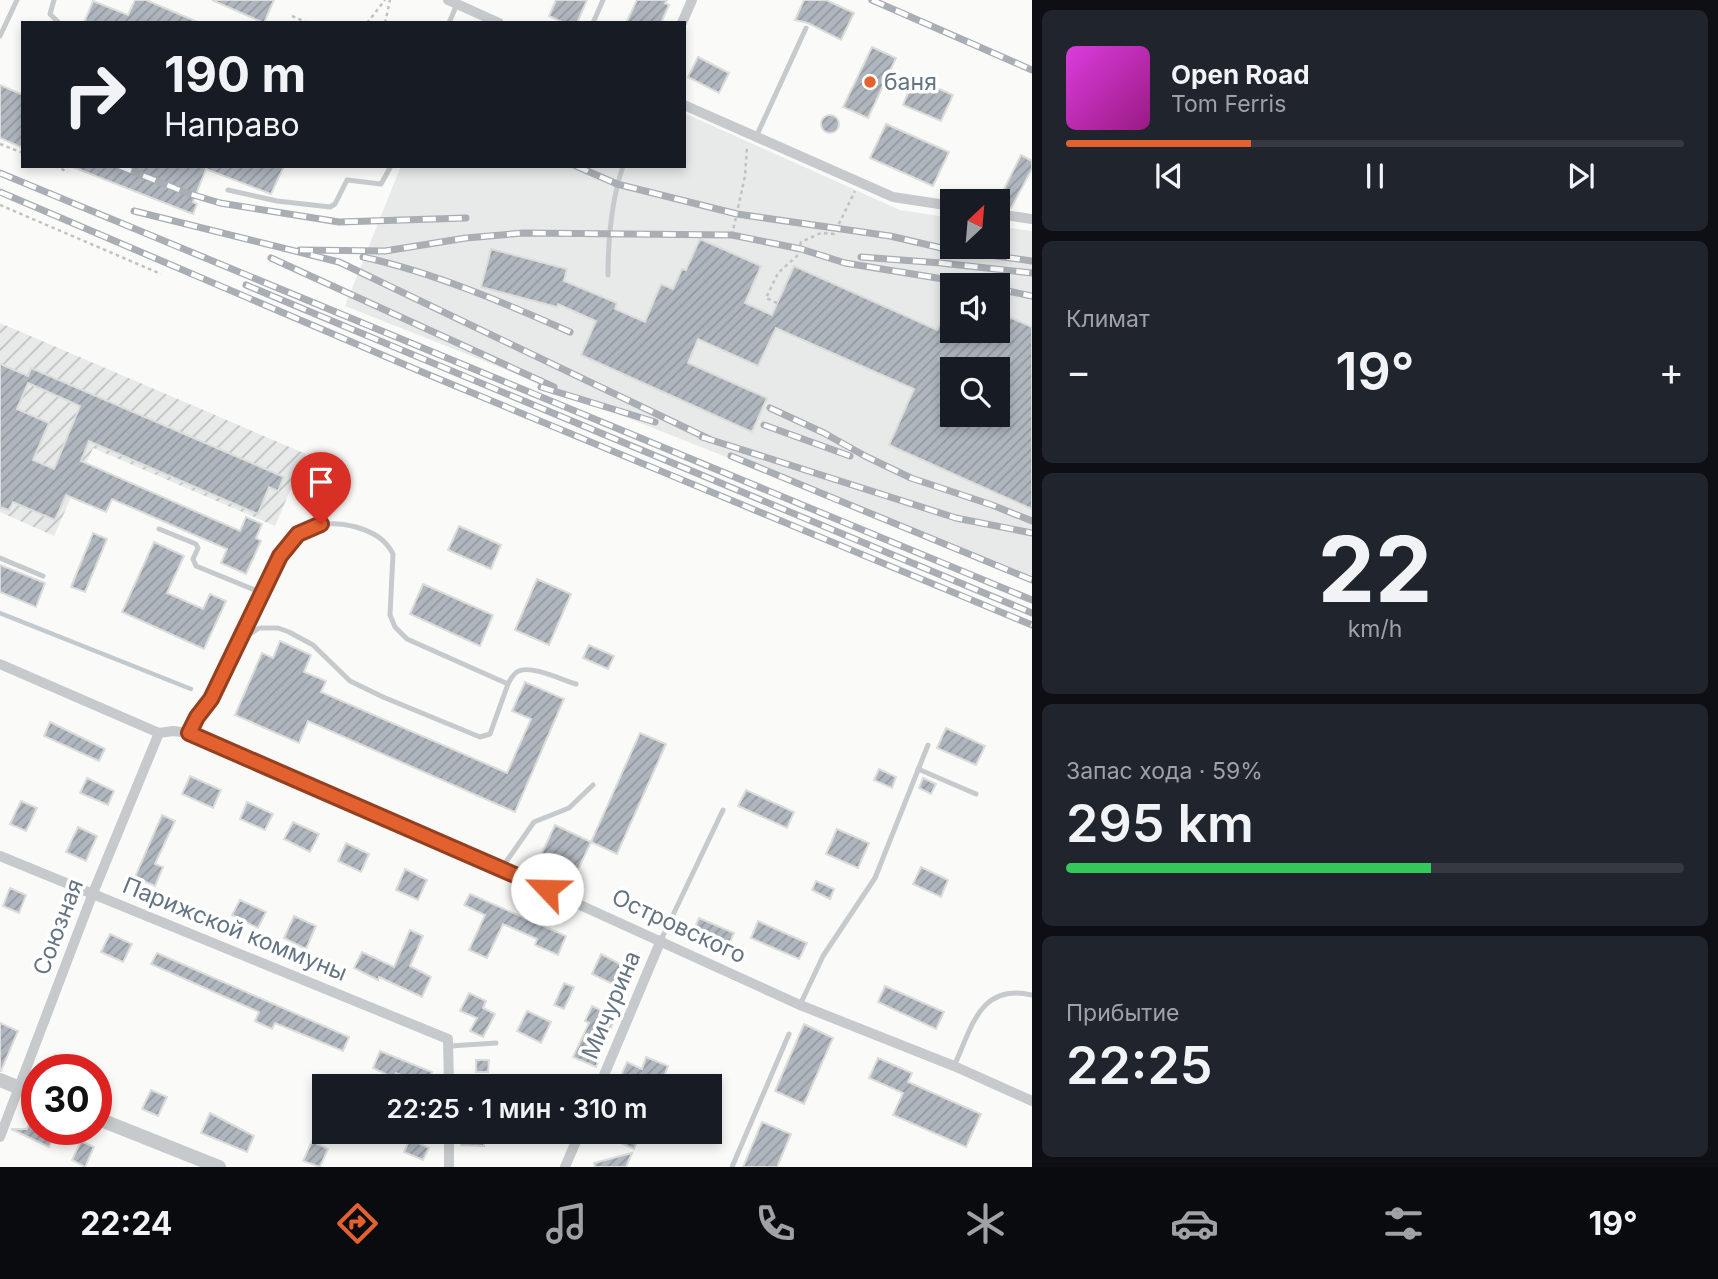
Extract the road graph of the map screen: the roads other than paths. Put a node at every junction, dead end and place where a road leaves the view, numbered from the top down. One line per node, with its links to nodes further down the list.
1 (17, 0): 12 (lane)
2 (54, 0): 6 (lane)
3 (603, 0): 9 (lane)
4 (692, 0): 10 (street)
5 (452, 2): 7 (lane); 8 (street)
6 (57, 21)
7 (449, 21)
8 (495, 21)
9 (594, 21)
10 (683, 21)
11 (806, 29): 14 (lane)
12 (0, 36)
13 (686, 106): 14 (street)
14 (752, 135): 18 (street)
15 (390, 168): 17 (lane)
16 (623, 168): 21 (lane)
17 (228, 190)
18 (940, 204)
19 (1010, 216): 20 (street)
20 (1032, 219)
21 (608, 275)
22 (159, 529): 25 (lane)
23 (0, 558): 24 (lane)
24 (43, 576)
25 (262, 593): 26 (lane); 28 (lane)
26 (239, 640): 28 (lane); 31 (lane)
27 (0, 664): 30 (street, Островского)
28 (508, 684): 29 (lane)
29 (576, 684)
30 (159, 733): 31 (street, Островского); 39 (street, Союзная)
31 (189, 733): 38 (street, Островского)
32 (928, 745): 33 (lane)
33 (918, 769): 35 (lane); 42 (lane)
34 (593, 785): 38 (lane)
35 (976, 794)
36 (723, 810): 40 (lane)
37 (0, 856): 39 (street, Парижской коммуны)
38 (501, 869): 40 (street, Островского)
39 (93, 893): 45 (street, Парижской коммуны); 50 (street, Союзная)
40 (661, 940): 42 (street, Островского); 48 (street, Мичурина)
41 (1032, 995): 46 (lane)
42 (800, 1005): 46 (street, Островского)
43 (789, 1034): 59 (lane)
44 (496, 1043): 45 (lane)
45 (450, 1046): 47 (street)
46 (954, 1066): 51 (street, Островского)
47 (449, 1074)
48 (604, 1074)
49 (0, 1080): 50 (street)
50 (20, 1088): 53 (street, Союзная)
51 (1032, 1101)
52 (112, 1124): 56 (street)
53 (0, 1137)
54 (449, 1144): 57 (street)
55 (575, 1144): 58 (street)
56 (219, 1167)
57 (449, 1167)
58 (565, 1167)
59 (732, 1167)

